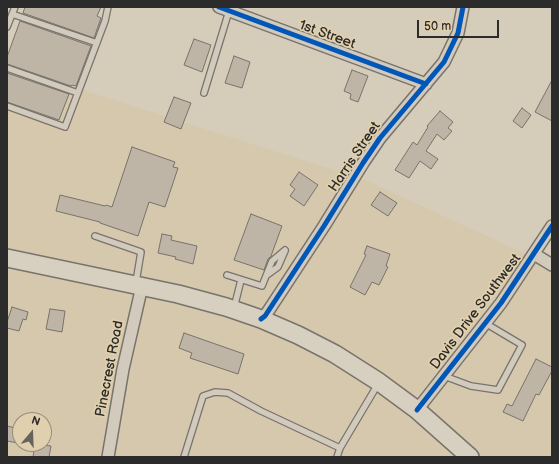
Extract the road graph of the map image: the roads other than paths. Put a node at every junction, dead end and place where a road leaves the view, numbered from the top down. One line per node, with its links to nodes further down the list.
1 (15, 7): 5 (lane)
2 (108, 7): 7 (lane)
3 (463, 7): 9 (street, Harris Street)
4 (224, 9): 9 (street, 1st Street); 11 (lane)
5 (12, 14): 6 (lane); 7 (lane)
6 (7, 27)
7 (97, 43): 10 (lane)
8 (7, 68): 10 (lane)
9 (426, 84): 23 (street, Harris Street)
10 (78, 93): 12 (lane)
11 (204, 93)
12 (7, 106)
13 (552, 226): 15 (street, Davis Drive Southwest)
14 (95, 236): 21 (lane)
15 (534, 254): 17 (street); 24 (street, Davis Drive Southwest)
16 (7, 258): 21 (main road)
17 (552, 265)
18 (227, 274): 20 (lane)
19 (267, 276): 20 (lane)
20 (241, 280): 22 (lane)
21 (138, 286): 22 (main road); 29 (street, Pinecrest Road)
22 (233, 310): 23 (main road)
23 (261, 319): 26 (main road)
24 (485, 323): 25 (street, Davis Drive Southwest); 25 (lane)
25 (444, 376): 27 (street, Davis Drive Southwest)
26 (379, 382): 27 (main road); 28 (lane)
27 (417, 410): 32 (main road)
28 (340, 448): 30 (lane); 31 (lane)
29 (108, 457)
30 (184, 457)
31 (337, 457)
32 (470, 457)

